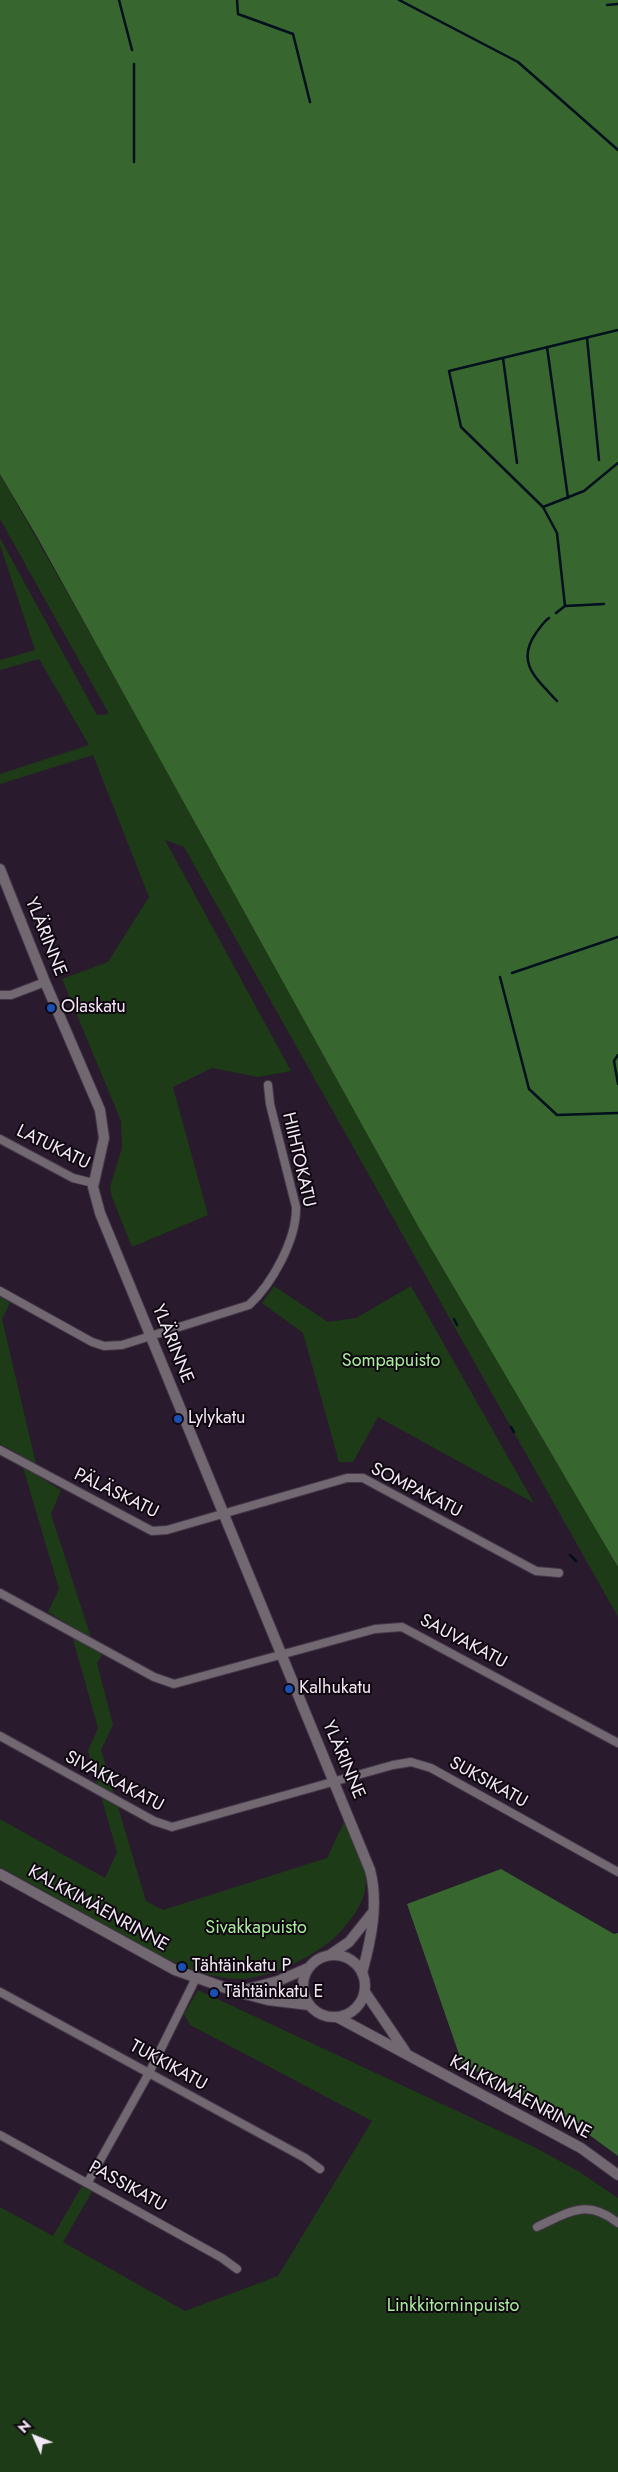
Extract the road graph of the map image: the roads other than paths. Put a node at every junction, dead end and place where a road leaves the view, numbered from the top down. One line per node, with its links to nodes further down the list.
1 (0, 869): 2 (street, YLÄRINNE)
2 (45, 982): 3 (street); 6 (street, YLÄRINNE)
3 (0, 995)
4 (268, 1085): 8 (street, HIIHTOKATU)
5 (0, 1139): 6 (street, LATUKATU)
6 (93, 1183): 8 (street, YLÄRINNE)
7 (0, 1291): 8 (street)
8 (151, 1336): 10 (street, YLÄRINNE)
9 (0, 1450): 10 (street, PÄLÄSKATU)
10 (224, 1513): 11 (street, SOMPAKATU); 13 (street, YLÄRINNE)
11 (559, 1573)
12 (0, 1592): 13 (street)
13 (282, 1656): 15 (street, SAUVAKATU); 16 (street, YLÄRINNE)
14 (0, 1736): 16 (street, SIVAKKAKATU)
15 (618, 1743)
16 (334, 1782): 17 (street, SUKSIKATU); 19 (street, YLÄRINNE)
17 (618, 1872)
18 (0, 1874): 23 (street, KALKKIMÄENRINNE)
19 (373, 1911): 20 (street); 22 (street, YLÄRINNE)
20 (330, 1955): 21 (street); 22 (street)
21 (308, 1968): 25 (street); 27 (street)
22 (362, 1973): 26 (street)
23 (196, 1978): 25 (street, KALKKIMÄENRINNE); 30 (street)
24 (0, 1992): 30 (street, TUKKIKATU)
25 (236, 1992): 27 (street, KALKKIMÄENRINNE)
26 (365, 1992): 28 (street); 29 (street, KALKKIMÄENRINNE)
27 (309, 2005): 28 (street)
28 (337, 2018): 29 (street, KALKKIMÄENRINNE)
29 (406, 2052): 33 (street, KALKKIMÄENRINNE)
30 (149, 2073): 32 (street, TUKKIKATU); 34 (street)
31 (0, 2135): 34 (street, PASSIKATU)
32 (320, 2169)
33 (618, 2175)
34 (88, 2182): 37 (street, PASSIKATU)
35 (618, 2223): 36 (street)
36 (538, 2227)
37 (238, 2269)

